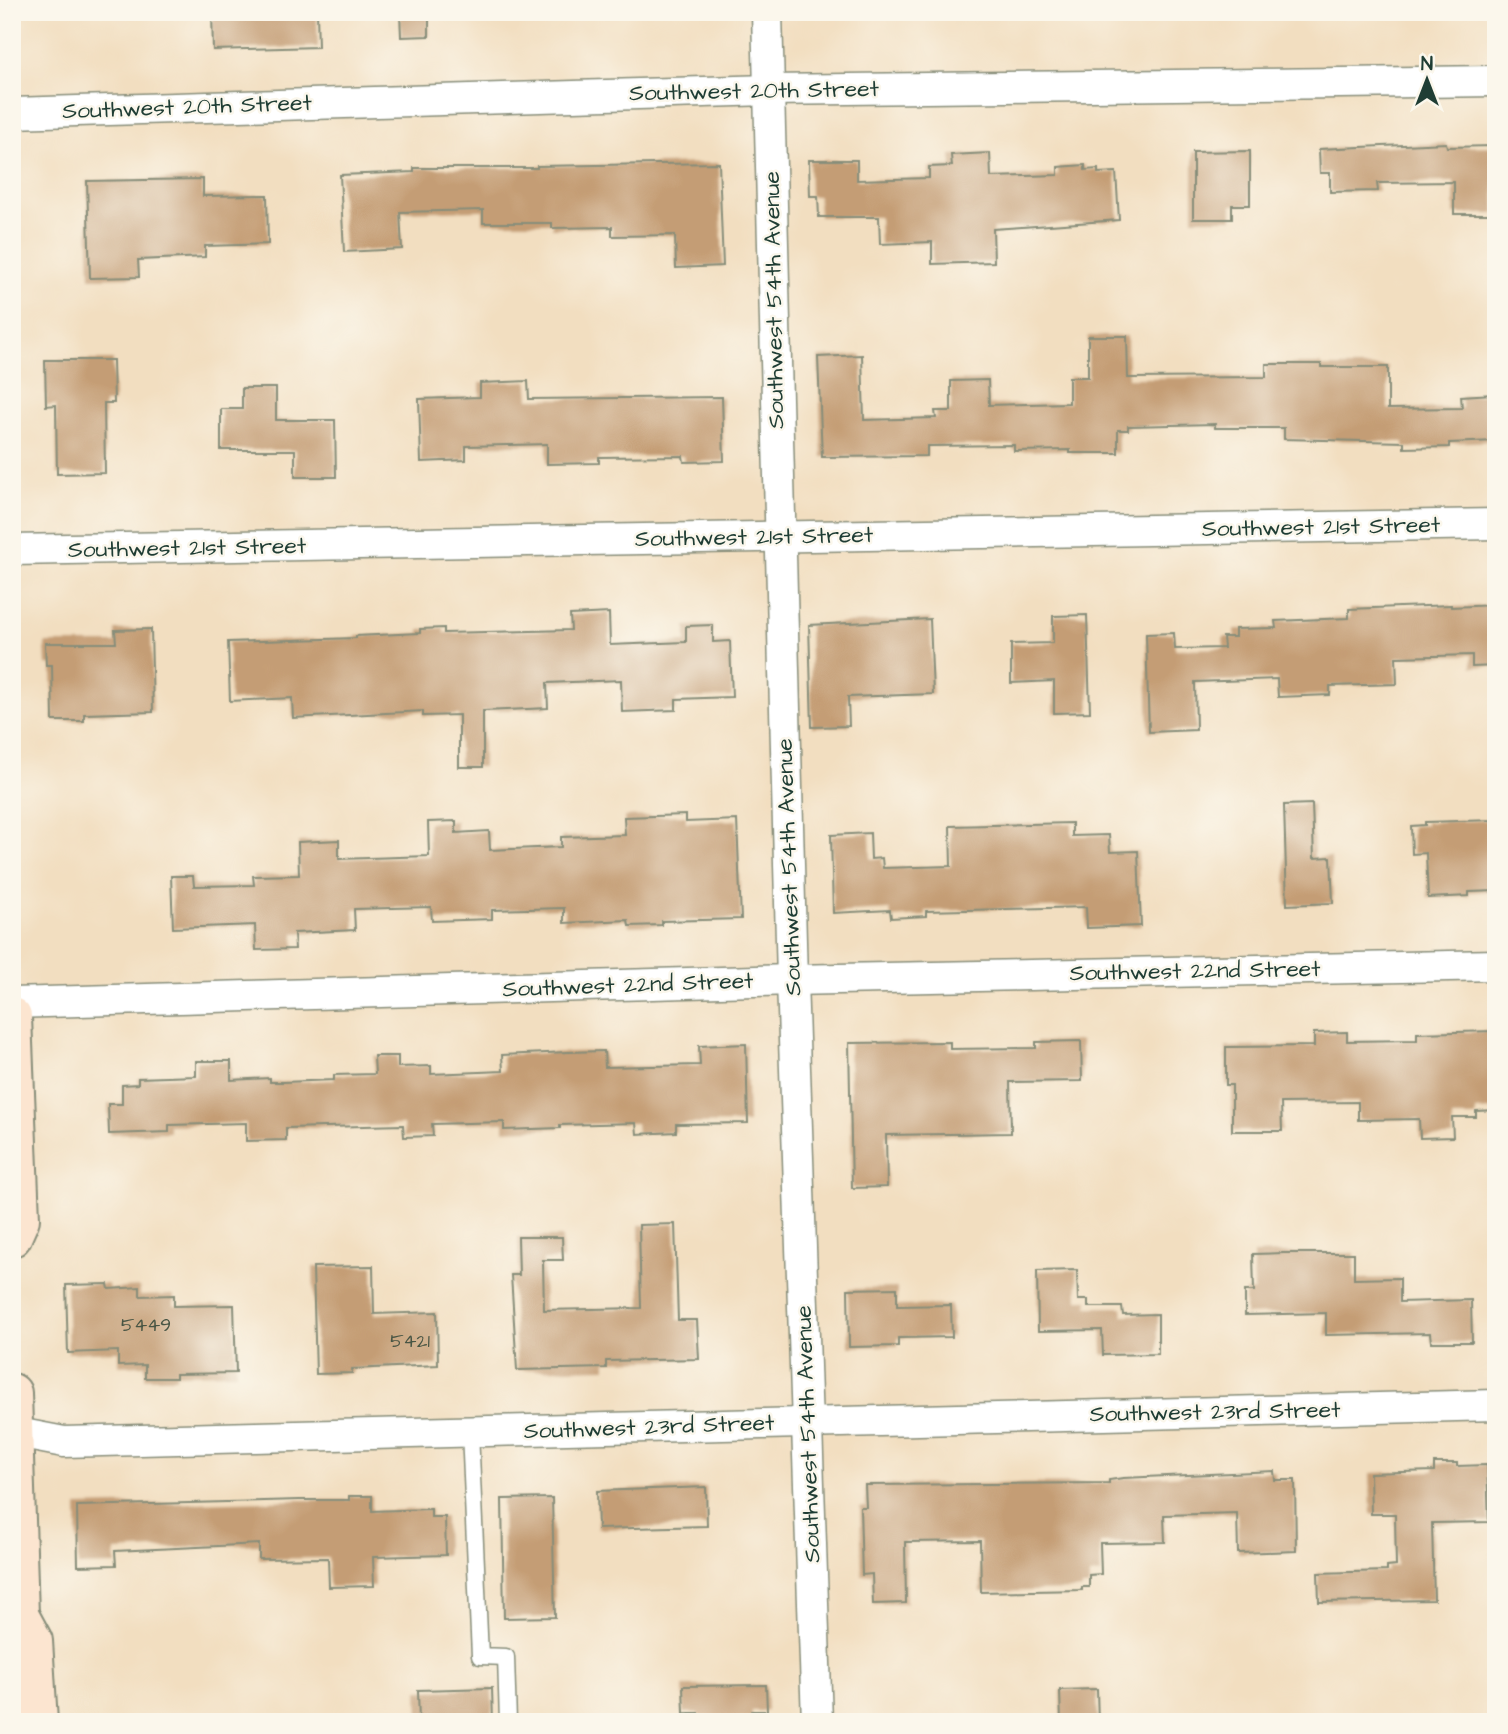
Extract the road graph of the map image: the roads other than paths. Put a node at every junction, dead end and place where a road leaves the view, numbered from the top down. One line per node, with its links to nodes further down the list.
1 (767, 12): 3 (street, Southwest 54th Avenue)
2 (1496, 81): 3 (street, Southwest 20th Street)
3 (769, 90): 4 (street, Southwest 20th Street); 6 (street, Southwest 54th Avenue)
4 (12, 113)
5 (1496, 524): 6 (street, Southwest 21st Street)
6 (779, 536): 7 (street, Southwest 21st Street); 9 (street, Southwest 54th Avenue)
7 (12, 550)
8 (1496, 965): 9 (street, Southwest 22nd Street)
9 (792, 980): 10 (street, Southwest 22nd Street); 15 (street, Southwest 54th Avenue)
10 (12, 1003)
11 (12, 1017): 12 (street)
12 (12, 1237)
13 (12, 1393): 16 (street)
14 (1496, 1405): 15 (street, Southwest 23rd Street)
15 (808, 1422): 17 (street, Southwest 23rd Street); 21 (street, Southwest 54th Avenue)
16 (13, 1432): 17 (street, Southwest 23rd Street); 18 (street)
17 (470, 1432): 20 (lane)
18 (16, 1623): 19 (street)
19 (38, 1722)
20 (508, 1722)
21 (817, 1722)

